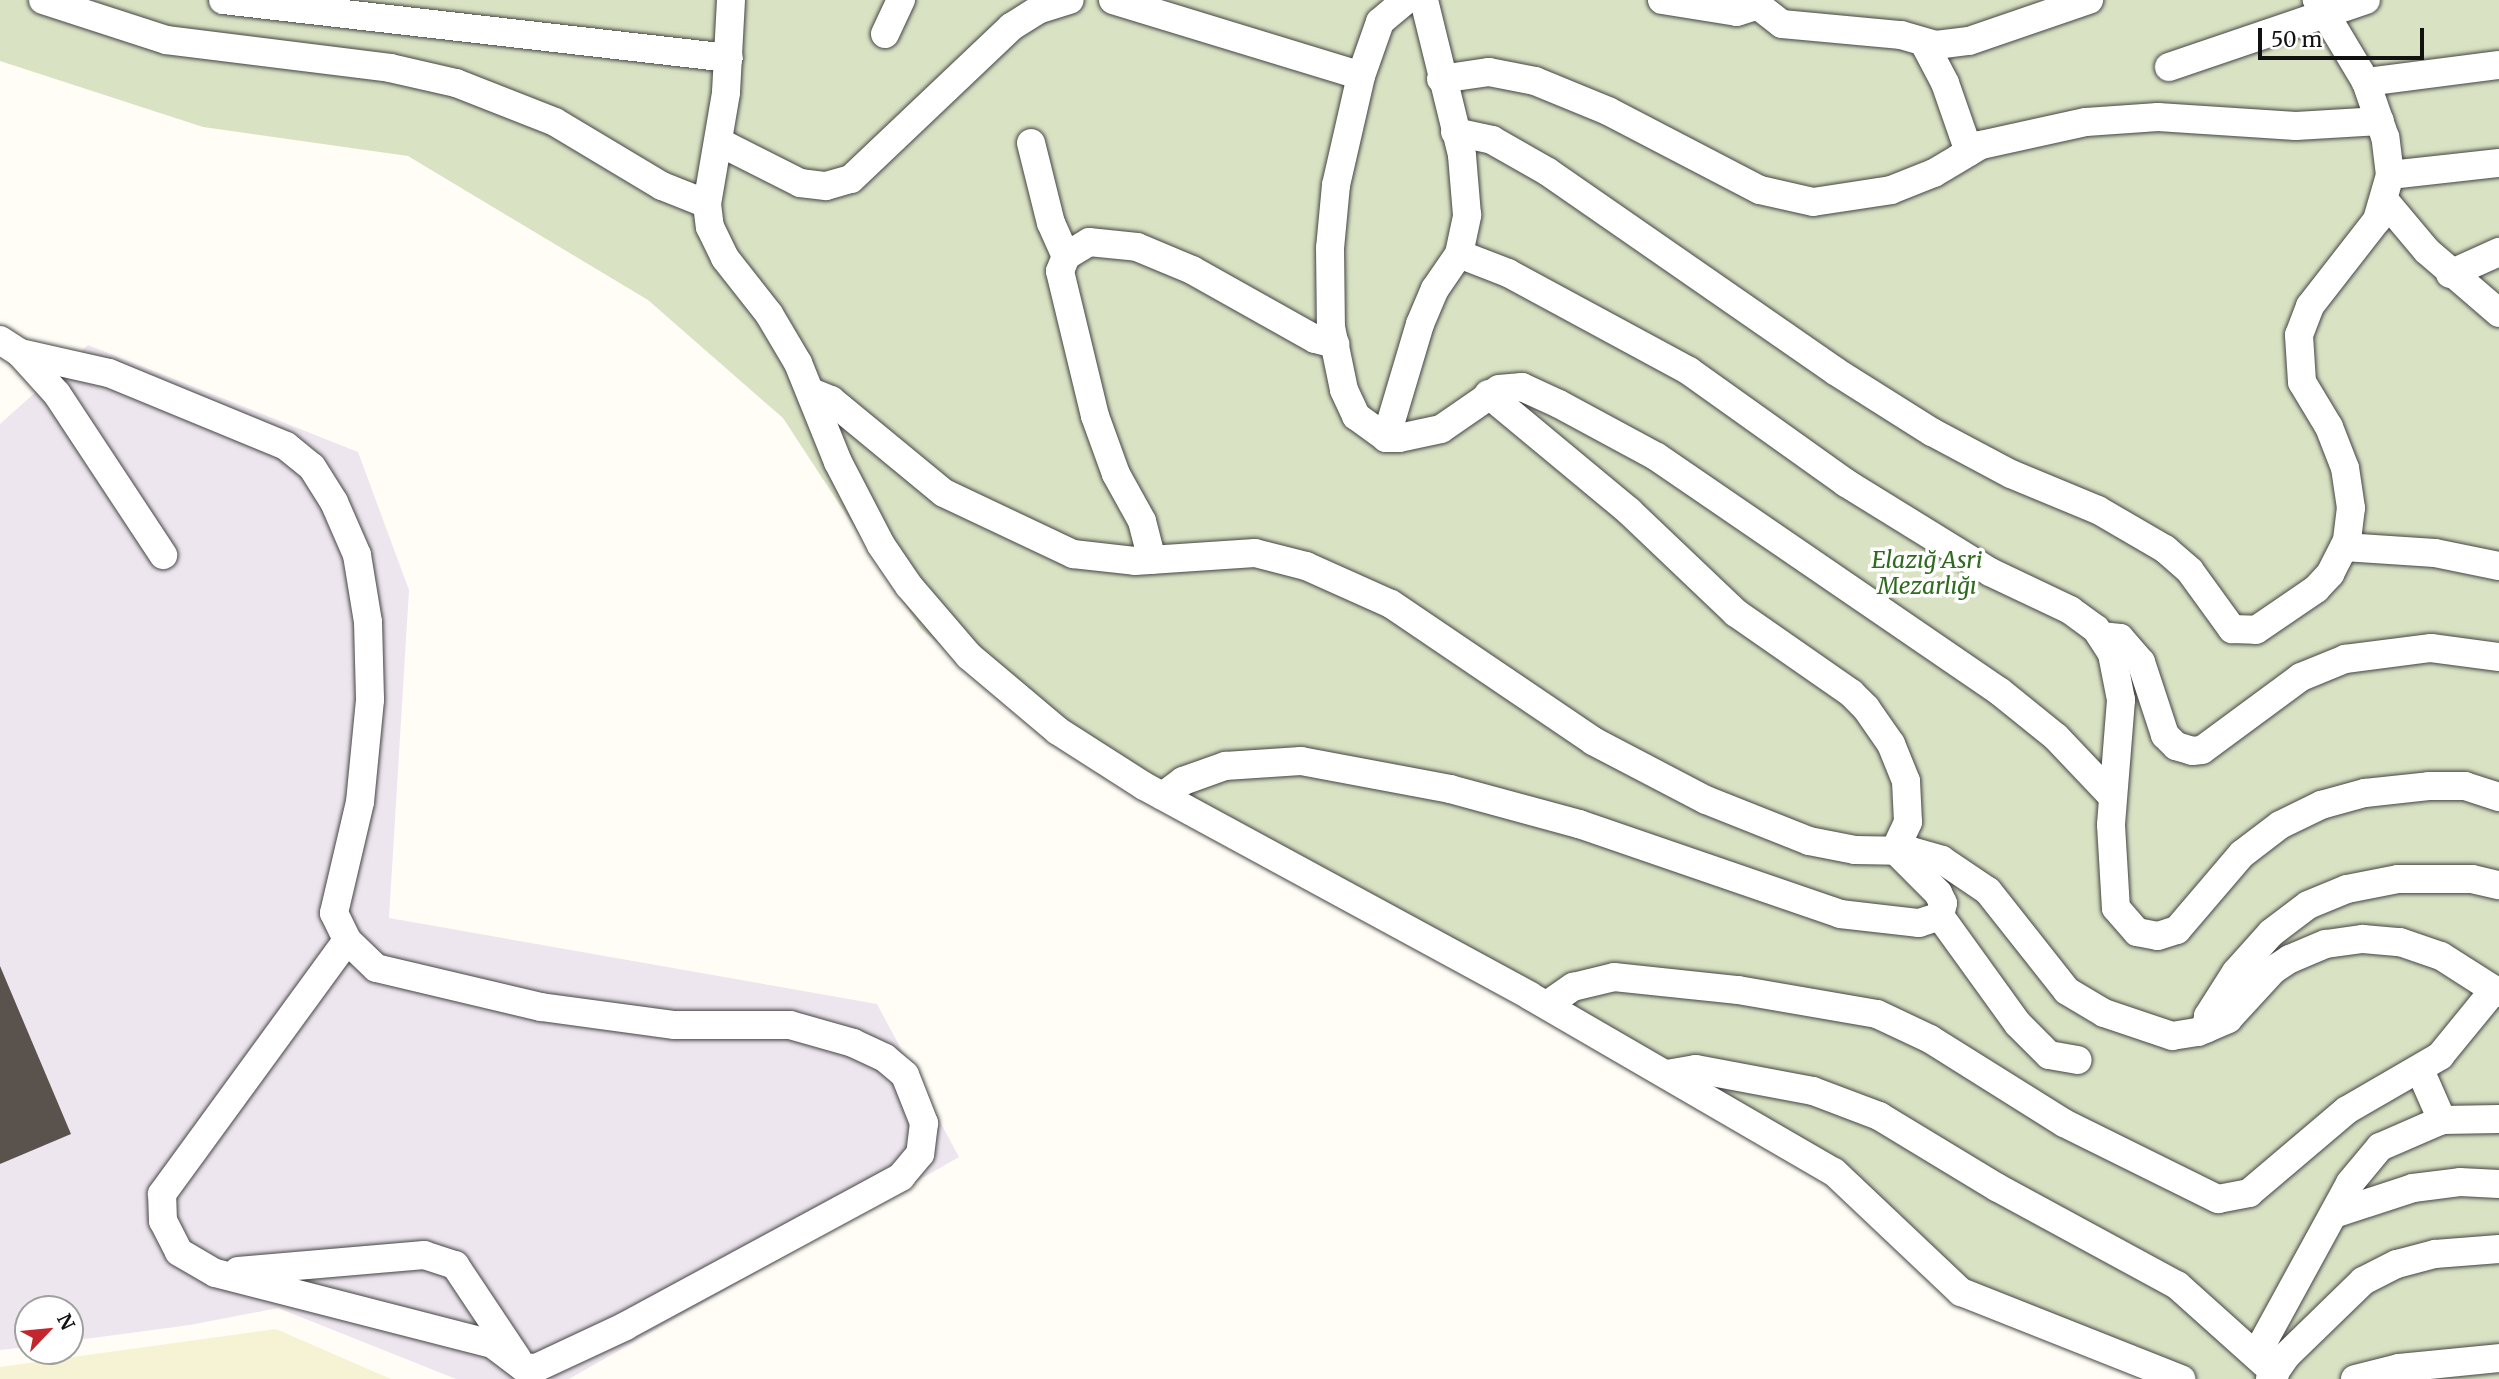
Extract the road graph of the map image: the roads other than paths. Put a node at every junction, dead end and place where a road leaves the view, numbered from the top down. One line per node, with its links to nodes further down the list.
1 (43, 0): 14 (street)
2 (223, 0): 17 (street)
3 (731, 0): 17 (street)
4 (901, 0): 15 (street)
5 (1070, 0): 25 (street)
6 (1113, 0): 20 (street)
7 (1424, 0): 21 (street)
8 (1662, 0): 12 (street)
9 (2089, 0): 16 (street)
10 (2366, 0): 13 (street)
11 (1397, 2): 20 (street)
12 (1754, 3): 16 (street)
13 (2321, 5): 19 (street); 22 (street)
14 (79, 6): 30 (street)
15 (885, 34)
16 (1924, 43): 27 (street)
17 (729, 58): 25 (street)
18 (2499, 65): 22 (street)
19 (2169, 66)
20 (1361, 76): 36 (street)
21 (1441, 79): 24 (street); 27 (street)
22 (2366, 82): 23 (street)
23 (2380, 121): 27 (street); 29 (street)
24 (1455, 132): 32 (street); 41 (street)
25 (719, 142): 30 (street)
26 (1031, 143): 33 (street)
27 (1969, 152)
28 (2499, 163): 29 (street)
29 (2388, 188): 34 (street); 41 (street)
30 (707, 204): 38 (street)
31 (2499, 252): 34 (street)
32 (1459, 254): 40 (street); 45 (street)
33 (1066, 256): 36 (street); 43 (street)
34 (2450, 274): 35 (street)
35 (2499, 313)
36 (1335, 344): 40 (street)
37 (10, 346): 42 (street); 53 (street)
38 (811, 392): 43 (street); 47 (street)
39 (1488, 394): 40 (street); 48 (street); 50 (street)
40 (1386, 438)
41 (2344, 547): 44 (street)
42 (163, 555)
43 (1153, 560): 50 (street)
44 (2499, 566)
45 (2101, 636): 46 (street); 48 (street)
46 (2499, 657)
47 (1163, 796): 52 (street); 55 (street)
48 (2112, 796): 49 (street)
49 (2499, 797)
50 (1895, 850): 52 (street); 56 (street)
51 (2499, 885): 56 (street)
52 (1940, 916): 57 (street)
53 (347, 940): 65 (street); 67 (street)
54 (2497, 991): 56 (street); 58 (street)
55 (1547, 1005): 58 (street); 59 (street)
56 (2206, 1029)
57 (2077, 1060)
58 (2420, 1070): 60 (street)
59 (1667, 1074): 68 (street); 69 (street)
60 (2442, 1119): 61 (street); 63 (street)
61 (2499, 1119)
62 (2499, 1184): 63 (street)
63 (2334, 1213): 68 (street)
64 (2499, 1250): 68 (street)
65 (215, 1273): 67 (street); 67 (street)
66 (2499, 1358): 70 (street)
67 (523, 1367)
68 (2267, 1369)
69 (2181, 1379)
70 (2355, 1379)

